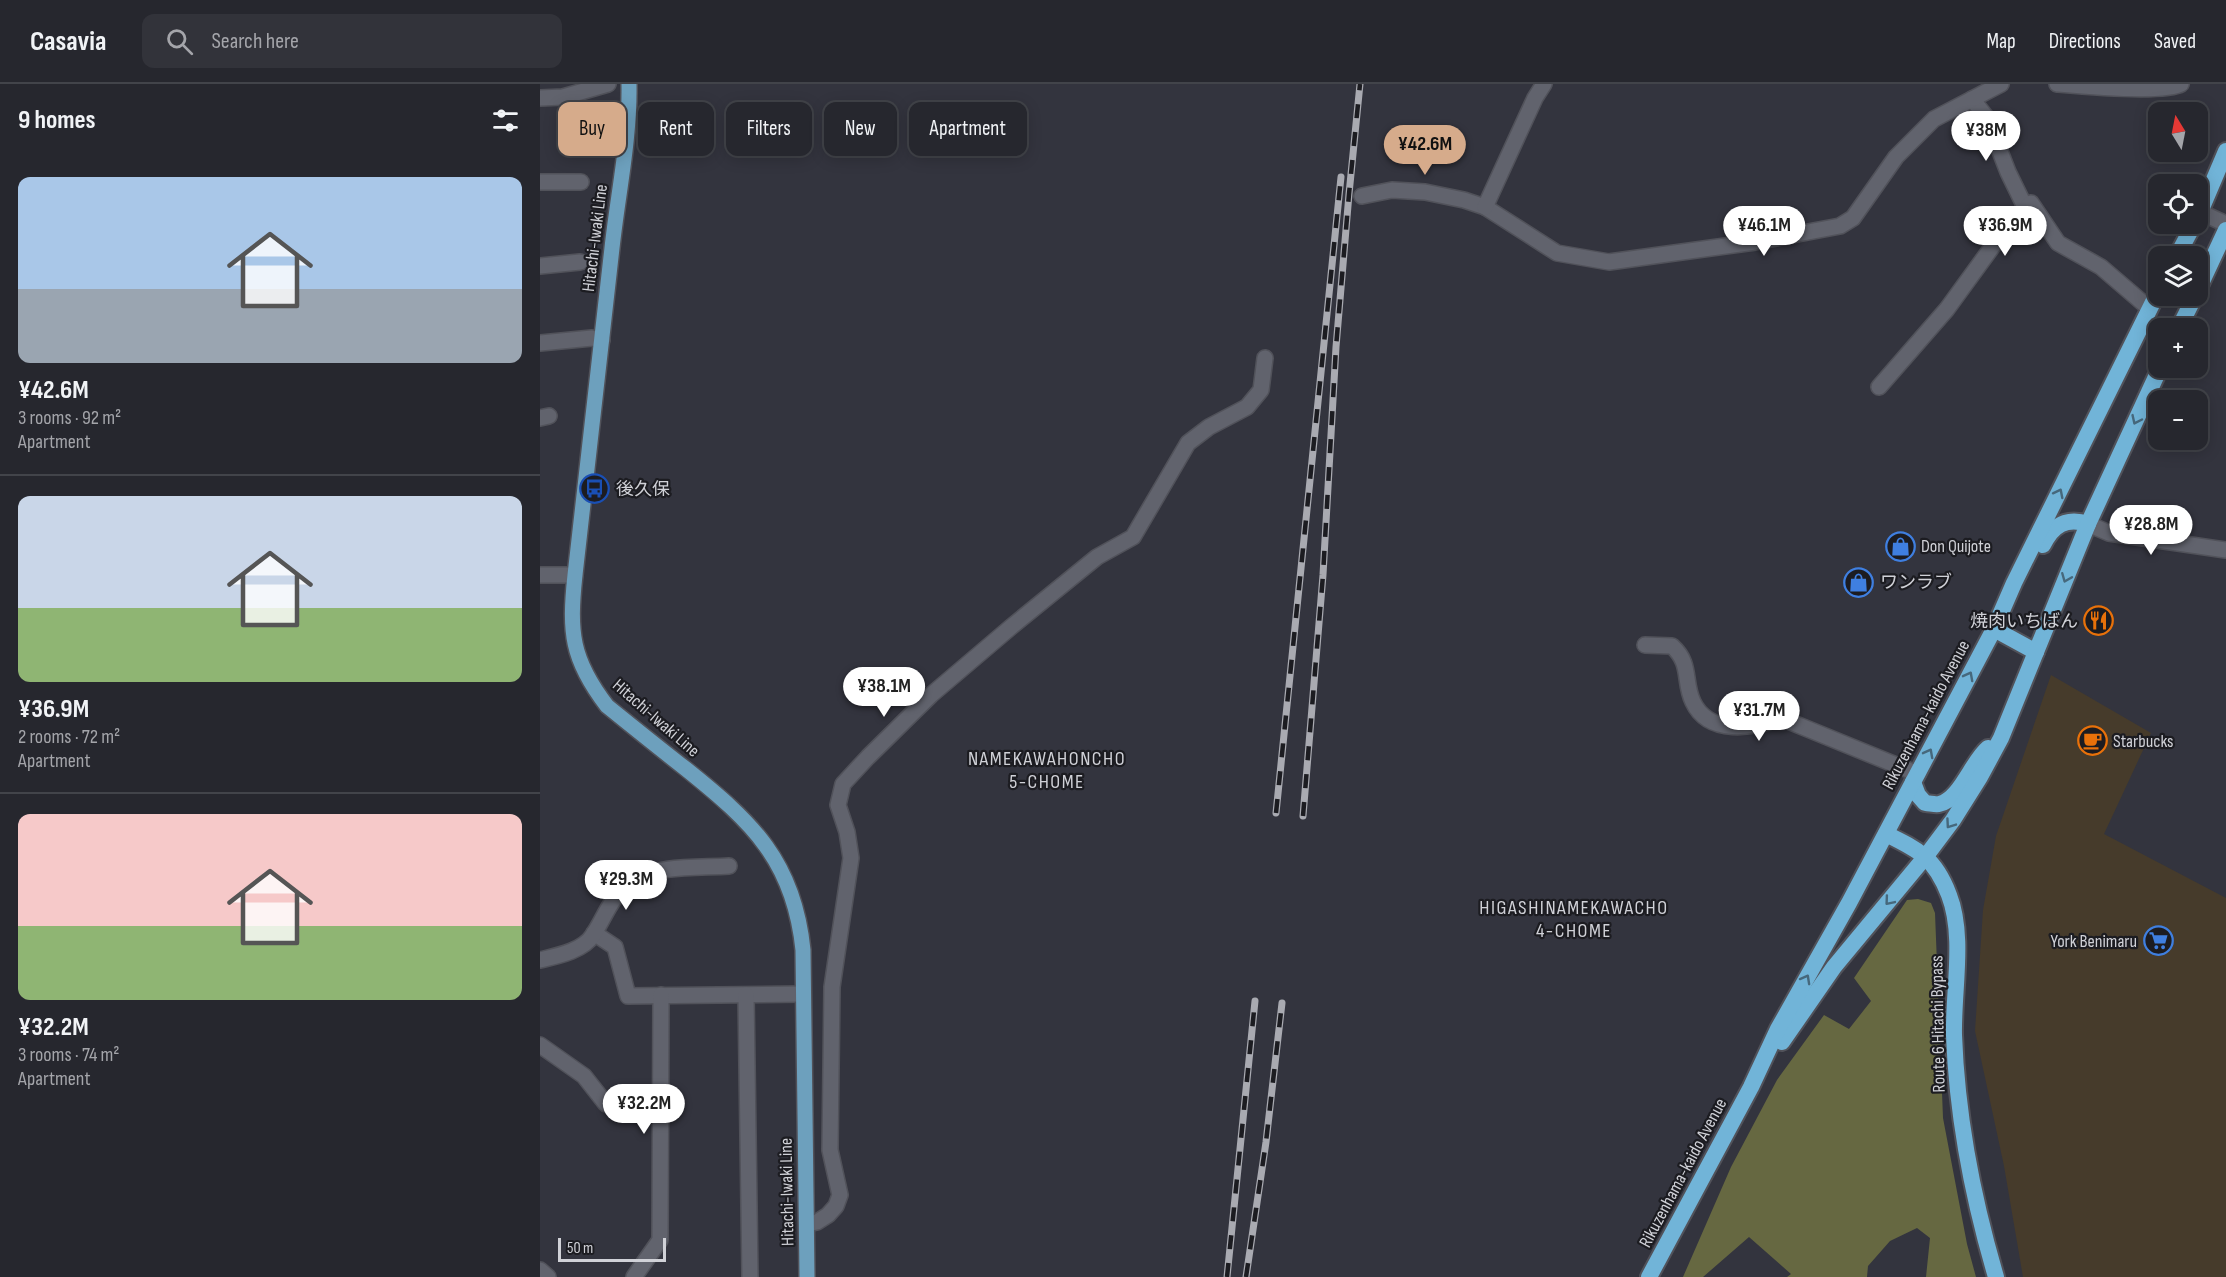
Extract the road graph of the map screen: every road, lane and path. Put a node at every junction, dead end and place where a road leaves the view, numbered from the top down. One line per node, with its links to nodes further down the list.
1 (608, 84): 7 (street)
2 (629, 84): 24 (main road, Hitachi-Iwaki Line)
3 (1544, 84): 14 (street)
4 (2001, 84): 8 (street)
5 (2057, 84): 6 (street)
6 (2181, 84)
7 (540, 98)
8 (1972, 99): 14 (street); 15 (street)
9 (2226, 151): 12 (highway)
10 (540, 182): 11 (street)
11 (580, 182)
12 (2208, 193)
13 (1362, 196): 14 (street)
14 (1485, 207)
15 (2026, 209): 23 (street); 28 (street)
16 (2208, 220): 17 (street)
17 (2226, 224)
18 (2226, 230): 21 (highway)
19 (580, 262): 20 (street)
20 (540, 266)
21 (2208, 269)
22 (2151, 306): 23 (highway, Rikuzenhama-kaido Avenue)
23 (2150, 309): 33 (highway, Rikuzenhama-kaido Avenue, one-way to 23)
24 (602, 340): 25 (street); 31 (main road, Hitachi-Iwaki Line)
25 (540, 343)
26 (1265, 358): 50 (street)
27 (2155, 378): 29 (highway, Rikuzenhama-kaido Avenue, one-way to 29)
28 (1879, 387)
29 (2088, 524): 30 (street); 33 (highway); 36 (highway, Rikuzenhama-kaido Avenue, one-way to 36)
30 (2226, 550)
31 (575, 574): 32 (street); 44 (main road, Hitachi-Iwaki Line)
32 (540, 575)
33 (2014, 583): 34 (highway, Rikuzenhama-kaido Avenue)
34 (1994, 629): 36 (highway); 38 (highway, Rikuzenhama-kaido Avenue, one-way to 34)
35 (1645, 645): 38 (street)
36 (2036, 652): 37 (highway, Rikuzenhama-kaido Avenue)
37 (2001, 738): 38 (highway); 40 (highway, Rikuzenhama-kaido Avenue, one-way to 40)
38 (1916, 778): 39 (highway, Rikuzenhama-kaido Avenue)
39 (1886, 834): 40 (highway, Route 6 Hitachi Bypass); 48 (highway, Rikuzenhama-kaido Avenue, one-way to 39)
40 (1926, 856): 48 (highway, Rikuzenhama-kaido Avenue, one-way to 48); 57 (highway, Route 6 Hitachi Bypass)
41 (729, 866): 42 (street)
42 (594, 933): 43 (street); 45 (street)
43 (540, 960)
44 (803, 994): 46 (street); 50 (main road, Hitachi-Iwaki Line)
45 (661, 995): 46 (street); 49 (street)
46 (746, 995): 54 (street)
47 (540, 1045): 49 (street)
48 (1751, 1087): 56 (highway, Rikuzenhama-kaido Avenue)
49 (661, 1110): 53 (street)
50 (807, 1224): 55 (main road, Hitachi-Iwaki Line)
51 (540, 1270): 52 (street)
52 (548, 1277)
53 (634, 1277)
54 (750, 1277)
55 (807, 1277)
56 (1649, 1277)
57 (1996, 1277)

